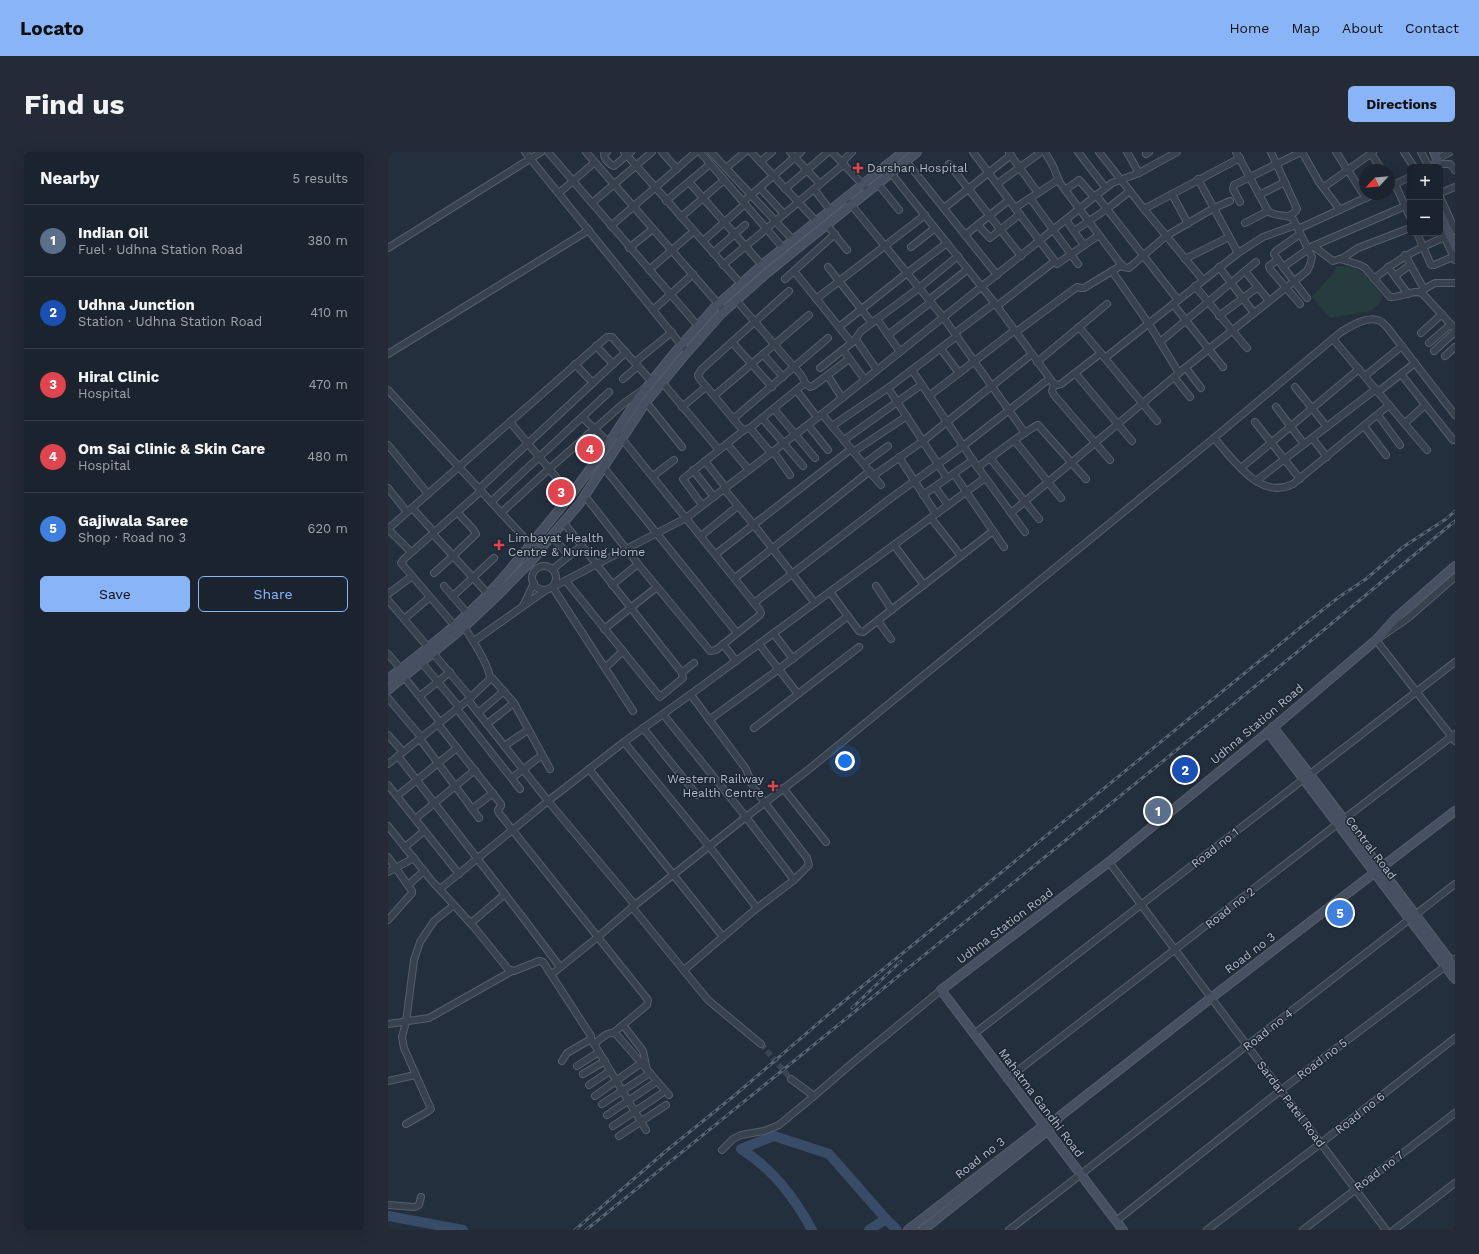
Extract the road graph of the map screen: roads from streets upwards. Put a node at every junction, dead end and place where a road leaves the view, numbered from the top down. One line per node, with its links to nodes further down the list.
1 (525, 152): 40 (street)
2 (541, 152): 40 (street)
3 (548, 152): 68 (street)
4 (586, 152): 42 (street)
5 (607, 152): 33 (street)
6 (652, 152): 51 (street)
7 (662, 152): 54 (street)
8 (696, 152): 54 (street)
9 (700, 152): 46 (street)
10 (745, 152): 53 (street)
11 (751, 152): 43 (street)
12 (772, 152): 43 (street)
13 (790, 152): 39 (street)
14 (802, 152): 39 (street)
15 (828, 152): 55 (street)
16 (832, 152): 45 (street)
17 (852, 152): 45 (street)
18 (903, 152): 74 (street)
19 (917, 152): 41 (street)
20 (973, 152): 58 (street)
21 (1041, 152): 52 (street)
22 (1044, 152): 67 (street)
23 (1078, 152): 77 (street)
24 (1127, 152): 60 (street)
25 (1177, 152): 38 (street)
26 (1271, 152): 48 (street)
27 (1302, 152): 48 (street); 78 (street)
28 (1336, 152): 56 (street)
29 (1371, 152): 49 (street); 56 (street)
30 (1404, 152): 50 (street)
31 (1421, 152): 44 (street)
32 (1450, 152): 44 (street)
33 (627, 153): 51 (street)
34 (714, 153): 53 (street)
35 (1103, 153): 64 (street)
36 (1009, 154): 52 (street); 58 (street)
37 (1239, 154): 62 (street); 65 (street)
38 (1166, 155): 60 (street)
39 (795, 157): 55 (street); 61 (street)
40 (531, 159): 91 (street); 172 (street)
41 (906, 161): 59 (street); 113 (street)
42 (595, 162): 68 (street); 72 (street)
43 (760, 162): 61 (street)
44 (1434, 162): 57 (street)
45 (843, 163): 73 (street); 74 (street)
46 (710, 164): 66 (street); 69 (street)
47 (949, 164): 85 (street)
48 (1278, 164): 62 (street); 70 (street)
49 (1378, 164)
50 (1412, 164)
51 (636, 166): 72 (street); 80 (street)
52 (1020, 167): 76 (street); 92 (street)
53 (726, 168): 94 (street)
54 (677, 169): 80 (street)
55 (807, 170): 73 (street); 83 (street)
56 (1347, 170): 78 (street); 82 (street)
57 (1455, 170)
58 (989, 172): 76 (street); 85 (street)
59 (891, 173): 75 (street); 127 (street)
60 (1139, 173): 64 (street)
61 (773, 176): 81 (street); 83 (street)
62 (1250, 177): 95 (street); 106 (street)
63 (1407, 178): 71 (street)
64 (1120, 179): 77 (street); 89 (street)
65 (1198, 179): 93 (street); 115 (street)
66 (724, 180): 98 (street); 108 (street)
67 (1058, 180): 87 (street); 92 (street)
68 (573, 181): 91 (street); 107 (street)
69 (689, 182): 98 (street); 103 (street)
70 (1285, 182): 95 (street); 129 (street)
71 (1395, 183)
72 (615, 184): 107 (street); 112 (street)
73 (820, 184): 84 (street)
74 (862, 184): 88 (street); 97 (street)
75 (878, 184): 88 (street); 120 (street)
76 (997, 184): 100 (street)
77 (1105, 187): 96 (street)
78 (1324, 187): 121 (street)
79 (1455, 187): 90 (street)
80 (655, 188): 103 (street); 112 (street)
81 (760, 188): 94 (street); 124 (street)
82 (1359, 188)
83 (785, 189): 105 (street)
84 (814, 189): 105 (street); 119 (street)
85 (968, 189): 113 (street); 128 (street)
86 (1395, 189): 109 (street)
87 (1065, 190): 96 (street); 116 (street)
88 (869, 191): 110 (street)
89 (1130, 191): 117 (street); 118 (street)
90 (1443, 192)
91 (559, 193): 147 (street)
92 (1038, 193): 99 (street)
93 (1172, 194): 118 (street); 137 (street)
94 (751, 195): 108 (street); 132 (street)
95 (1259, 195): 122 (street)
96 (1095, 196): 116 (street); 117 (street)
97 (846, 197): 110 (street); 119 (street)
98 (703, 198): 130 (street); 135 (street)
99 (1030, 198): 114 (street); 149 (street)
100 (1009, 200): 114 (street); 128 (street)
101 (1362, 200): 121 (street)
102 (1440, 200): 126 (street)
103 (666, 201): 130 (street)
104 (1230, 201): 115 (street)
105 (798, 202): 124 (street); 133 (street)
106 (1240, 202)
107 (592, 203): 141 (street)
108 (744, 203): 135 (street); 142 (street)
109 (1407, 204)
110 (852, 205): 139 (street); 167 (street)
111 (1407, 205): 171 (street)
112 (634, 207): 141 (street); 144 (street)
113 (944, 208): 155 (street)
114 (1016, 208): 125 (street)
115 (1214, 208): 137 (street); 159 (street)
116 (1079, 209): 131 (street); 134 (street)
117 (1107, 209): 134 (street); 180 (street)
118 (1144, 209): 157 (street)
119 (830, 210): 133 (street)
120 (899, 210)
121 (1340, 210): 145 (street)
122 (1268, 211): 129 (street); 136 (street)
123 (1455, 211): 126 (street)
124 (784, 214): 132 (street)
125 (1020, 214): 148 (street); 163 (street)
126 (1444, 214): 150 (street); 169 (street)
127 (925, 215): 143 (street); 167 (street)
128 (989, 216): 140 (street); 148 (street)
129 (1289, 216): 145 (street)
130 (681, 217): 151 (street)
131 (1066, 220): 149 (street); 152 (street)
132 (775, 221): 142 (street); 161 (street)
133 (816, 221): 161 (street)
134 (1088, 221): 152 (street); 156 (street)
135 (724, 223): 153 (street); 162 (street)
136 (1245, 223)
137 (1188, 224): 157 (street)
138 (745, 225): 153 (street)
139 (828, 225): 154 (street); 228 (street)
140 (978, 225): 148 (street); 155 (street)
141 (611, 226): 173 (street)
142 (766, 228): 166 (street); 174 (street)
143 (935, 228): 164 (street); 170 (street)
144 (653, 229): 173 (street); 175 (street)
145 (1298, 229): 171 (street); 178 (street); 187 (street)
146 (1407, 229): 186 (street)
147 (589, 230): 238 (street); 278 (street)
148 (1000, 230): 182 (street)
149 (1053, 230): 163 (street); 179 (street)
150 (1455, 230)
151 (694, 231): 162 (street); 175 (street)
152 (1074, 231): 165 (street)
153 (734, 234): 166 (street); 177 (street)
154 (835, 234): 176 (street); 201 (street)
155 (965, 235): 206 (street)
156 (1099, 235): 165 (street); 193 (street)
157 (1166, 236): 180 (street); 185 (street)
158 (1418, 236): 168 (street)
159 (1229, 237): 178 (street); 185 (street)
160 (1444, 237): 168 (street); 184 (street)
161 (793, 240): 174 (street)
162 (703, 241): 177 (street)
163 (1040, 241): 182 (street); 188 (street)
164 (947, 243): 181 (street); 204 (street)
165 (1084, 245): 179 (street)
166 (745, 246): 191 (street); 192 (street)
167 (885, 246): 204 (street); 211 (street)
168 (1422, 246): 183 (street); 184 (street)
169 (1455, 246)
170 (911, 247)
171 (1311, 247): 186 (street); 197 (street); 213 (street)
172 (388, 248)
173 (629, 248): 200 (street)
174 (783, 248): 192 (street)
175 (672, 250): 200 (street); 205 (street)
176 (847, 250)
177 (713, 253): 191 (street)
178 (1238, 253): 196 (street)
179 (1071, 255): 188 (street); 190 (street)
180 (1144, 255): 193 (street); 231 (street)
181 (958, 256): 199 (street); 219 (street)
182 (1021, 256): 206 (street)
183 (1405, 256): 194 (street); 198 (street)
184 (1454, 258)
185 (1185, 259): 210 (street)
186 (1340, 259): 209 (street)
187 (1277, 260): 197 (street); 220 (street)
188 (1055, 261): 234 (street)
189 (1256, 262): 203 (street)
190 (1078, 264)
191 (723, 265): 215 (street)
192 (762, 265): 215 (street)
193 (1122, 265): 202 (street)
194 (1410, 265): 207 (street); 222 (street)
195 (828, 267): 211 (street)
196 (1219, 267): 210 (street); 212 (street)
197 (1282, 267): 213 (street)
198 (1388, 267): 207 (street); 209 (street)
199 (968, 269): 216 (street); 229 (street)
200 (649, 270): 224 (street)
201 (794, 271): 208 (street); 227 (street)
202 (1112, 271): 248 (street); 253 (street)
203 (1246, 271): 212 (street); 218 (street)
204 (907, 273): 219 (street); 237 (street)
205 (693, 274): 224 (street); 233 (street)
206 (997, 275): 216 (street)
207 (1395, 276): 223 (street)
208 (785, 279)
209 (1374, 279): 223 (street)
210 (1203, 280): 217 (street)
211 (839, 281): 227 (street); 237 (street)
212 (1232, 282): 225 (street); 232 (street)
213 (1294, 282): 220 (street); 226 (street)
214 (1455, 283): 222 (street)
215 (740, 284): 233 (street)
216 (982, 286): 234 (street); 244 (street)
217 (1196, 286): 231 (street); 232 (street)
218 (1258, 286): 225 (street); 230 (street)
219 (919, 288): 229 (street); 247 (street)
220 (1286, 288): 230 (street); 236 (street)
221 (789, 291): 246 (street)
222 (1422, 291): 223 (street); 241 (street)
223 (1408, 294)
224 (670, 295): 238 (street); 249 (street)
225 (1243, 298): 240 (street); 243 (street)
226 (1308, 298)
227 (816, 299): 250 (street)
228 (737, 301): 239 (street); 246 (street)
229 (930, 301): 244 (street); 257 (street)
230 (1269, 301): 240 (street)
231 (1176, 302): 245 (street); 248 (street)
232 (1208, 302): 243 (street); 245 (street)
233 (718, 304): 239 (street); 249 (street)
234 (996, 304): 253 (street); 258 (street)
235 (1107, 304): 251 (street)
236 (1300, 304)
237 (861, 309): 247 (street); 250 (street)
238 (653, 310): 255 (street)
239 (725, 311): 268 (street)
240 (1254, 313): 254 (street)
241 (1442, 314): 252 (street); 256 (street)
242 (809, 315): 265 (street)
243 (1219, 316): 254 (street)
244 (943, 317): 258 (street); 276 (street)
245 (1186, 320): 263 (street); 273 (street)
246 (754, 321): 262 (street); 265 (street)
247 (874, 321): 257 (street); 261 (street)
248 (1149, 324): 263 (street); 282 (street)
249 (698, 326): 268 (street)
250 (839, 327): 261 (street)
251 (1079, 327): 277 (street); 285 (street)
252 (1454, 328): 264 (street); 274 (street)
253 (1016, 331): 280 (street); 284 (street)
254 (1232, 331): 269 (street); 273 (street)
255 (672, 332): 268 (street); 289 (street)
256 (1421, 333)
257 (888, 335): 276 (street)
258 (956, 335): 271 (street); 284 (street)
259 (828, 338): 292 (street)
260 (1333, 339): 267 (street); 295 (street); 363 (street)
261 (852, 341): 272 (street); 296 (street)
262 (732, 342): 290 (street); 315 (street)
263 (1160, 342): 301 (street)
264 (1429, 343)
265 (774, 344): 279 (street); 292 (street)
266 (596, 346): 275 (street); 287 (street); 288 (street)
267 (1402, 346): 286 (street); 303 (street)
268 (685, 348): 308 (street); 312 (street)
269 (1247, 348)
270 (1455, 348): 281 (street)
271 (941, 349): 297 (street); 298 (street)
272 (843, 350): 283 (street); 293 (street)
273 (1209, 350): 291 (street); 294 (street)
274 (1434, 351)
275 (626, 352): 288 (street); 289 (street)
276 (900, 352): 296 (street)
277 (1101, 353): 282 (street); 299 (street)
278 (388, 354)
279 (763, 354): 290 (street); 304 (street)
280 (1032, 354): 285 (street); 314 (street)
281 (1446, 356)
282 (1105, 358): 330 (street)
283 (849, 360): 302 (street); 307 (street)
284 (975, 361): 298 (street); 314 (street)
285 (1037, 362): 306 (street)
286 (1415, 363): 300 (street); 339 (street)
287 (575, 364): 309 (street); 346 (street)
288 (613, 364): 309 (street)
289 (636, 364): 305 (street); 312 (street)
290 (751, 364): 316 (street); 324 (street)
291 (1223, 367)
292 (794, 368): 304 (street); 310 (street)
293 (820, 368)
294 (1186, 368): 301 (street); 319 (street)
295 (1359, 369): 303 (street); 335 (street)
296 (877, 370): 307 (street)
297 (912, 370): 313 (street); 318 (street)
298 (959, 373): 325 (street)
299 (1075, 373): 311 (street); 349 (street)
300 (1401, 374): 322 (street); 332 (street)
301 (1177, 375): 326 (street); 330 (street)
302 (828, 376): 310 (street); 327 (street)
303 (1365, 376): 322 (street)
304 (783, 377): 316 (street)
305 (623, 379)
306 (1049, 379): 311 (street); 337 (street)
307 (865, 380): 327 (street)
308 (662, 382): 328 (street); 333 (street)
309 (593, 383): 372 (street)
310 (805, 383): 321 (street)
311 (1054, 384): 370 (street)
312 (650, 385): 356 (street); 358 (street)
313 (921, 385): 325 (street); 329 (street)
314 (992, 385): 337 (street); 347 (street)
315 (706, 387): 324 (street); 333 (street)
316 (772, 387): 344 (street)
317 (1294, 387): 335 (street)
318 (888, 388): 329 (street); 352 (street)
319 (1201, 388)
320 (388, 390): 403 (street)
321 (796, 391): 336 (street); 340 (street)
322 (1377, 391): 331 (street); 355 (street)
323 (608, 392): 342 (street)
324 (714, 396): 344 (street)
325 (929, 396): 347 (street)
326 (1190, 397)
327 (842, 398): 340 (street)
328 (646, 402): 362 (street); 381 (street)
329 (897, 402): 341 (street); 365 (street)
330 (1142, 403): 345 (street); 349 (street)
331 (1389, 405): 338 (street); 350 (street)
332 (1425, 405): 350 (street); 367 (street)
333 (682, 406): 382 (street)
334 (1276, 408): 353 (street)
335 (1312, 408): 353 (street); 355 (street)
336 (774, 409): 343 (street); 361 (street)
337 (1009, 410): 359 (street); 380 (street)
338 (1378, 415): 354 (street); 378 (street)
339 (1455, 415)
340 (820, 416): 351 (street); 352 (street)
341 (907, 416): 366 (street); 384 (street)
342 (582, 417): 356 (street); 389 (street)
343 (762, 418): 357 (street); 375 (street)
344 (733, 419): 357 (street)
345 (1157, 421)
346 (510, 422): 372 (street); 403 (street)
347 (946, 422): 366 (street); 380 (street)
348 (1255, 422): 371 (street)
349 (1118, 423): 369 (street); 370 (street)
350 (1404, 423): 385 (street)
351 (808, 425): 361 (street); 383 (street)
352 (832, 426): 365 (street)
353 (1291, 426): 371 (street); 376 (street)
354 (1364, 426): 388 (street); 391 (street)
355 (1327, 427): 364 (street)
356 (594, 429): 360 (street); 373 (street)
357 (747, 429): 374 (street); 387 (street)
358 (616, 433): 362 (street); 373 (street)
359 (1025, 433): 368 (street); 399 (street)
360 (588, 434): 386 (street); 407 (street)
361 (796, 434): 375 (street); 392 (street)
362 (623, 438): 404 (street); 413 (street)
363 (1214, 438): 406 (street); 568 (street)
364 (1312, 438): 376 (street); 391 (street)
365 (844, 440): 384 (street)
366 (922, 440): 390 (street); 401 (street)
367 (1453, 440)
368 (1015, 441): 393 (street); 420 (street)
369 (1132, 441)
370 (1095, 442): 397 (street); 399 (street)
371 (1271, 442): 394 (street); 406 (street)
372 (527, 443): 389 (street); 425 (street)
373 (609, 443): 386 (street)
374 (727, 444): 382 (street); 409 (street)
375 (783, 444): 387 (street); 402 (street)
376 (1304, 444): 394 (street)
377 (388, 445): 427 (street)
378 (1400, 445)
379 (888, 446): 400 (street)
380 (963, 446): 396 (street); 401 (street)
381 (682, 447)
382 (719, 450): 398 (street)
383 (828, 450)
384 (852, 450): 400 (street); 447 (street)
385 (1427, 450)
386 (604, 451): 428 (street)
387 (772, 452): 409 (street); 412 (street)
388 (1386, 455)
389 (540, 457): 407 (street); 434 (street)
390 (899, 457): 410 (street); 418 (street)
391 (1327, 457): 417 (street)
392 (815, 458)
393 (990, 458): 405 (street); 433 (street)
394 (1284, 459): 417 (street); 419 (street)
395 (674, 460): 413 (street)
396 (973, 460): 405 (street); 411 (street)
397 (1110, 460)
398 (705, 461): 408 (street); 424 (street)
399 (1071, 462): 416 (street); 420 (street)
400 (864, 464): 410 (street)
401 (938, 464): 414 (street); 418 (street)
402 (803, 466)
403 (459, 467): 425 (street); 427 (street)
404 (604, 468): 430 (street); 452 (street)
405 (978, 468): 415 (street)
406 (1241, 468): 419 (street)
407 (549, 469): 428 (street); 441 (street)
408 (693, 470): 431 (street); 436 (street)
409 (749, 470): 424 (street)
410 (872, 473): 421 (street); 460 (street)
411 (954, 474): 414 (street); 426 (street)
412 (790, 475)
413 (653, 476): 443 (street)
414 (947, 478): 422 (street)
415 (985, 478): 426 (street); 440 (street)
416 (1086, 479)
417 (1300, 479): 419 (street)
418 (914, 481): 429 (street); 474 (street)
419 (1256, 481)
420 (1048, 482): 432 (street); 433 (street)
421 (881, 485)
422 (935, 487): 429 (street); 435 (street)
423 (388, 488): 438 (street)
424 (725, 488): 431 (street); 437 (street)
425 (480, 490): 434 (street); 439 (street)
426 (966, 492): 435 (street); 449 (street)
427 (428, 494): 438 (street)
428 (571, 495): 455 (street)
429 (923, 495): 442 (street)
430 (585, 496): 446 (street); 459 (street)
431 (714, 497): 436 (street)
432 (1061, 498)
433 (1025, 501): 440 (street); 445 (street)
434 (491, 502): 441 (street)
435 (948, 505): 442 (street)
436 (702, 506): 443 (street)
437 (738, 506): 447 (street); 454 (street)
438 (410, 510): 448 (street); 451 (street)
439 (457, 512): 451 (street); 464 (street)
440 (1011, 513): 450 (street)
441 (502, 514): 455 (street)
442 (933, 516): 456 (street); 466 (street)
443 (686, 518): 452 (street); 454 (street)
444 (388, 519): 448 (street)
445 (1039, 519)
446 (564, 523): 453 (street); 457 (street)
447 (754, 525): 460 (street); 463 (street)
448 (390, 527): 461 (street)
449 (993, 531): 458 (street); 466 (street)
450 (1025, 532)
451 (434, 533): 461 (street); 464 (street)
452 (656, 533): 459 (street); 505 (street)
453 (552, 536): 462 (street); 465 (street)
454 (701, 536): 463 (street)
455 (530, 545): 462 (street); 489 (street)
456 (894, 545): 482 (street); 487 (street)
457 (582, 546): 465 (street); 468 (street)
458 (1004, 548)
459 (626, 549): 468 (street); 469 (street)
460 (772, 549): 474 (street); 478 (street)
461 (411, 552): 475 (street)
462 (538, 552): 470 (street); 503 (street)
463 (716, 554): 478 (street)
464 (453, 556): 473 (street); 477 (street)
465 (569, 556): 472 (street)
466 (960, 556): 482 (street)
467 (494, 558): 477 (street)
468 (596, 564): 479 (street); 481 (street)
469 (638, 564): 481 (street); 485 (street)
470 (543, 565): 472 (street); 480 (street)
471 (1455, 566): 508 (street)
472 (553, 569): 486 (street)
473 (434, 573)
474 (792, 574): 493 (street); 494 (street)
475 (411, 577): 488 (street); 491 (street)
476 (1455, 577): 508 (street, Udhna Station Road)
477 (473, 578): 489 (street); 490 (street)
478 (734, 578): 493 (street)
479 (566, 581): 486 (street); 504 (street)
480 (534, 584): 486 (street); 495 (street)
481 (612, 585): 496 (street)
482 (924, 585): 497 (street)
483 (444, 586): 490 (street)
484 (876, 586): 497 (street)
485 (656, 587): 496 (street); 510 (street)
486 (551, 590): 495 (street); 521 (street)
487 (830, 592): 494 (street); 499 (street)
488 (388, 594)
489 (488, 594): 498 (street)
490 (453, 596): 498 (street)
491 (429, 598): 500 (street); 502 (street)
492 (388, 600): 500 (street)
493 (754, 603): 505 (street)
494 (815, 603): 506 (street)
495 (522, 607): 509 (street)
496 (631, 608): 504 (street); 523 (street)
497 (892, 610): 501 (street)
498 (467, 613): 502 (street)
499 (848, 616): 501 (street); 516 (street)
500 (404, 619): 513 (street)
501 (878, 621): 507 (street)
502 (454, 625): 513 (street)
503 (464, 627): 509 (street); 513 (street)
504 (604, 629): 514 (street)
505 (737, 633): 510 (street)
506 (774, 634): 511 (street); 516 (street)
507 (891, 639)
508 (1376, 640): 531 (street); 547 (street, Udhna Station Road)
509 (474, 641): 527 (street)
510 (723, 644): 517 (street)
511 (759, 644): 517 (street); 522 (street)
512 (859, 647): 532 (street)
513 (431, 650): 519 (street); 524 (street); 525 (street)
514 (623, 652): 521 (street); 523 (street)
515 (389, 658): 525 (street)
516 (793, 659): 522 (street)
517 (736, 661): 533 (street)
518 (1455, 662): 531 (street, Road no 1)
519 (422, 663): 525 (street); 528 (street)
520 (694, 664): 523 (street)
521 (605, 668): 539 (street)
522 (779, 670): 532 (street); 542 (street)
523 (681, 671)
524 (450, 672): 528 (street); 536 (street)
525 (402, 673): 526 (street); 529 (street); 534 (street)
526 (388, 679)
527 (490, 679): 530 (street); 536 (street)
528 (438, 682): 534 (street); 538 (street)
529 (388, 690)
530 (504, 691): 537 (street); 540 (street)
531 (1416, 692): 550 (street); 563 (street, Road no 1)
532 (798, 694): 546 (street)
533 (690, 695): 541 (street); 542 (street)
534 (420, 696): 543 (street)
535 (388, 698): 551 (street)
536 (470, 699): 538 (street); 540 (street)
537 (514, 703): 544 (street); 548 (street)
538 (458, 708): 543 (street); 564 (street)
539 (633, 710)
540 (478, 713): 544 (street)
541 (663, 714): 545 (street); 578 (street)
542 (709, 720): 574 (street)
543 (439, 723): 551 (street); 554 (street)
544 (487, 724): 553 (street)
545 (643, 728): 552 (street); 571 (street)
546 (754, 728)
547 (1270, 729): 563 (street, Central Road); 591 (street, Udhna Station Road)
548 (528, 730): 553 (street); 556 (street)
549 (388, 735): 555 (street)
550 (1454, 737): 581 (street, Road no 2)
551 (420, 738): 555 (street); 557 (street)
552 (624, 742): 561 (street); 586 (street)
553 (504, 746): 559 (street)
554 (457, 748): 557 (street); 562 (street)
555 (400, 754): 558 (street); 565 (street)
556 (542, 755): 559 (street); 560 (street)
557 (438, 763): 565 (street); 567 (street)
558 (388, 764)
559 (523, 769): 564 (street); 573 (street)
560 (550, 769)
561 (589, 769): 573 (street); 597 (street)
562 (475, 770): 567 (street); 570 (street)
563 (1307, 777): 581 (street, Central Road); 604 (street, Road no 1)
564 (512, 778): 569 (street)
565 (417, 780): 572 (street); 575 (street)
566 (388, 785): 572 (street)
567 (456, 787): 575 (street); 576 (street)
568 (783, 788): 574 (street); 585 (street)
569 (520, 789)
570 (492, 793): 576 (street); 583 (street)
571 (697, 795)
572 (397, 796): 580 (street)
573 (548, 801): 583 (street); 605 (street)
574 (764, 802): 578 (street); 598 (street)
575 (434, 803): 580 (street); 590 (street)
576 (472, 808): 579 (street)
577 (1455, 811): 594 (street, Road no 3)
578 (746, 817): 586 (street); 598 (street)
579 (479, 818)
580 (415, 819): 584 (street)
581 (1340, 820): 594 (street, Central Road); 612 (street, Road no 2)
582 (388, 826): 587 (street)
583 (513, 830): 590 (street); 610 (street)
584 (424, 831): 587 (street); 596 (street)
585 (826, 842)
586 (709, 846): 597 (street); 606 (street)
587 (405, 847): 589 (street)
588 (388, 857): 592 (street)
589 (414, 858): 592 (street); 593 (street)
590 (477, 858): 596 (street); 602 (street)
591 (1109, 862): 604 (street, Sardar Patel Road); 619 (street, Udhna Station Road)
592 (396, 868): 595 (street); 600 (street)
593 (424, 871): 600 (street); 601 (street)
594 (1377, 871): 607 (street, Central Road); 620 (street, Road no 3)
595 (388, 872)
596 (459, 874): 601 (street)
597 (672, 875): 605 (street); 611 (street)
598 (794, 880): 606 (street)
599 (1455, 884): 607 (street, Road no 4)
600 (408, 885): 608 (street)
601 (440, 889): 603 (street)
602 (505, 894): 609 (street); 614 (street)
603 (454, 905): 609 (street); 621 (street)
604 (1141, 905): 612 (street, Sardar Patel Road); 625 (street, Road no 1)
605 (634, 906): 610 (street); 615 (street)
606 (757, 908): 611 (street)
607 (1412, 916): 613 (street, Central Road); 629 (street, Road no 4)
608 (388, 920)
609 (470, 923): 616 (street)
610 (599, 936): 614 (street); 623 (street)
611 (723, 937): 615 (street)
612 (1175, 950): 620 (street, Sardar Patel Road); 640 (street, Road no 2)
613 (1452, 963): 618 (street, Central Road); 645 (street, Road no 5)
614 (560, 967): 617 (street)
615 (684, 970): 628 (street)
616 (512, 971): 617 (street); 621 (street)
617 (552, 974): 627 (street)
618 (1455, 979)
619 (940, 990): 625 (street, Mahatma Gandhi Road); 650 (street)
620 (1211, 998): 629 (street, Sardar Patel Road); 660 (street, Road no 3)
621 (406, 1022): 622 (street); 638 (street)
622 (388, 1024)
623 (623, 1025): 624 (street); 636 (street)
624 (612, 1033): 627 (street); 633 (street)
625 (974, 1034): 640 (street, Mahatma Gandhi Road)
626 (1455, 1038): 663 (street, Road no 6)
627 (593, 1042): 630 (street); 631 (street)
628 (761, 1044)
629 (1247, 1046): 645 (street, Sardar Patel Road); 665 (street, Road no 4)
630 (599, 1052): 632 (street); 634 (street)
631 (562, 1061)
632 (605, 1061): 635 (street); 637 (street)
633 (641, 1063): 636 (street); 641 (street)
634 (577, 1066)
635 (610, 1071): 641 (street); 644 (street)
636 (648, 1071): 646 (street); 648 (street)
637 (583, 1074)
638 (415, 1075): 642 (street); 658 (street)
639 (791, 1079): 650 (street)
640 (1007, 1079): 660 (street, Mahatma Gandhi Road)
641 (616, 1080): 646 (street); 649 (street)
642 (388, 1081)
643 (653, 1084): 651 (street)
644 (589, 1085)
645 (1281, 1090): 663 (street, Sardar Patel Road); 670 (street, Road no 5)
646 (623, 1091): 651 (street); 652 (street)
647 (661, 1094): 654 (street)
648 (669, 1094)
649 (596, 1096)
650 (814, 1096): 664 (street)
651 (629, 1101): 654 (street); 656 (street)
652 (602, 1104)
653 (666, 1105): 657 (street)
654 (635, 1111): 657 (street); 659 (street)
655 (1455, 1113): 667 (street, Road no 7)
656 (607, 1115)
657 (641, 1121): 661 (street); 662 (street)
658 (406, 1124)
659 (613, 1126)
660 (1045, 1128): 665 (street, Mahatma Gandhi Road); 671 (street, Road no 3); 672 (street, Road no 3)
661 (646, 1130)
662 (619, 1136)
663 (1321, 1143): 667 (street, Sardar Patel Road); 675 (street, Road no 6)
664 (722, 1150)
665 (1080, 1175): 670 (street, Mahatma Gandhi Road); 673 (street, Road no 4)
666 (1455, 1184): 678 (street)
667 (1355, 1189): 676 (street, Road no 7); 677 (street, Sardar Patel Road)
668 (421, 1197): 669 (street)
669 (388, 1204)
670 (1116, 1221): 674 (street, Mahatma Gandhi Road)
671 (926, 1229)
672 (908, 1230)
673 (1009, 1230)
674 (1122, 1230)
675 (1207, 1230)
676 (1303, 1230)
677 (1386, 1230)
678 (1394, 1230)

